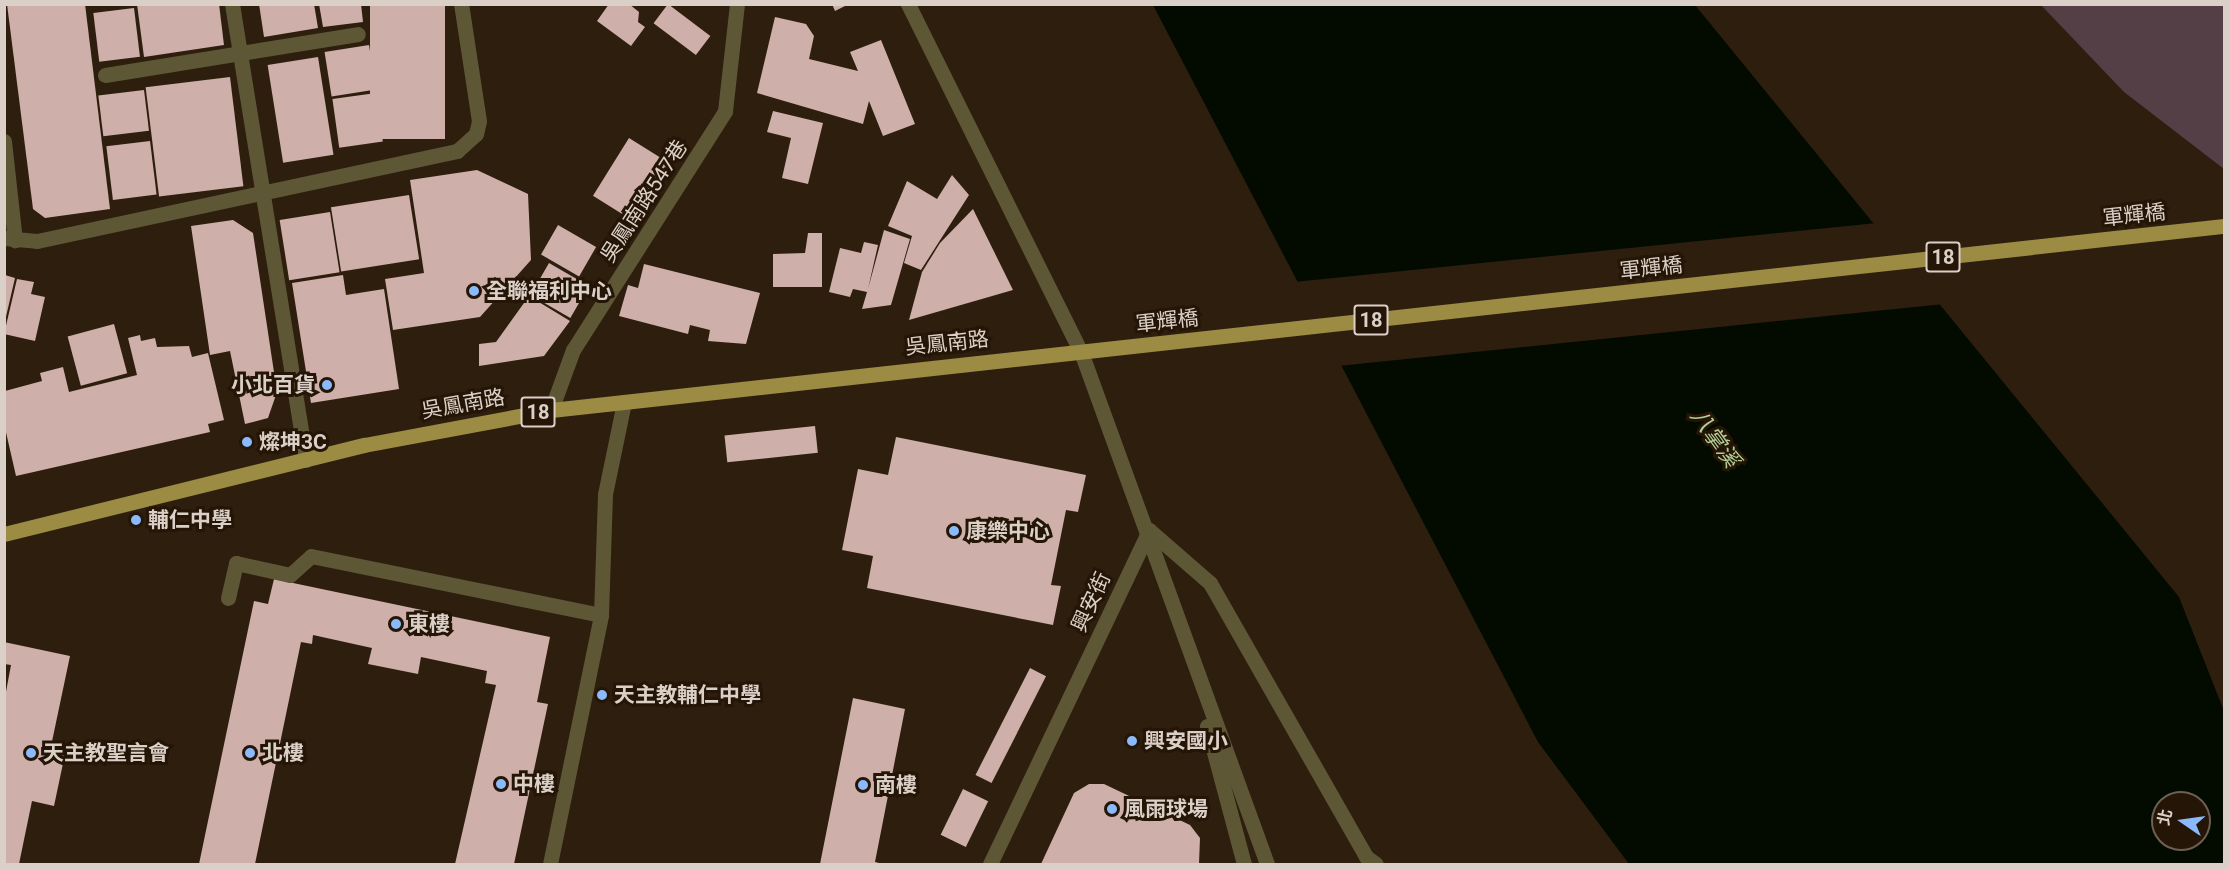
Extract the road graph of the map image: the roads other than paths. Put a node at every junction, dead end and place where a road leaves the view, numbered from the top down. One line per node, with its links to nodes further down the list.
1 (232, 4): 6 (street)
2 (461, 4): 9 (street)
3 (737, 4): 14 (street, 吳鳳南路547巷)
4 (908, 4): 12 (street)
5 (358, 34): 6 (street)
6 (239, 55): 7 (street); 9 (street)
7 (105, 75)
8 (4, 141): 11 (street)
9 (260, 197): 11 (street); 15 (street)
10 (2224, 226): 12 (main road, 軍輝橋 / 18)
11 (10, 239)
12 (1081, 352): 13 (main road, 吳鳳南路 / 18); 16 (street)
13 (624, 402): 14 (main road, 吳鳳南路 / 18); 19 (street)
14 (551, 410): 15 (main road, 吳鳳南路 / 18)
15 (306, 460): 17 (main road, 吳鳳南路 / 18)
16 (1149, 530): 20 (street); 22 (street, 興安街); 25 (street)
17 (4, 534)
18 (228, 598): 19 (street)
19 (601, 615): 21 (street)
20 (1182, 630): 23 (street); 24 (street)
21 (550, 864)
22 (990, 864)
23 (1244, 864)
24 (1267, 864)
25 (1376, 864)

